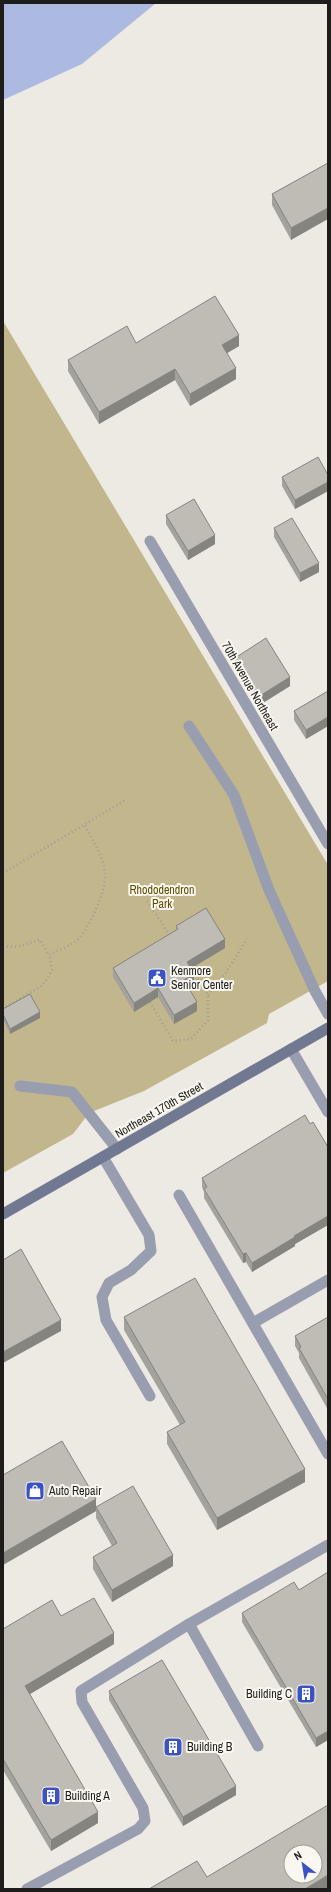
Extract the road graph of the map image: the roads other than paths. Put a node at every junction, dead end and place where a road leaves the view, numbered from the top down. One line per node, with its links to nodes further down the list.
1 (150, 541): 3 (street, 70th Avenue Northeast)
2 (189, 726): 4 (street)
3 (328, 844)
4 (328, 1014)
5 (328, 1028): 6 (main road, Northeast 170th Street)
6 (291, 1049): 8 (street); 9 (main road, Northeast 170th Street)
7 (20, 1086): 9 (street)
8 (328, 1112)
9 (117, 1149): 10 (main road, Northeast 170th Street)
10 (103, 1157): 12 (main road, Northeast 170th Street); 15 (street)
11 (179, 1195): 14 (street)
12 (3, 1214)
13 (328, 1280): 14 (street)
14 (252, 1323): 16 (street)
15 (150, 1396)
16 (328, 1454)
17 (328, 1545): 18 (street)
18 (189, 1624): 19 (street); 20 (street)
19 (258, 1746)
20 (27, 1889)

